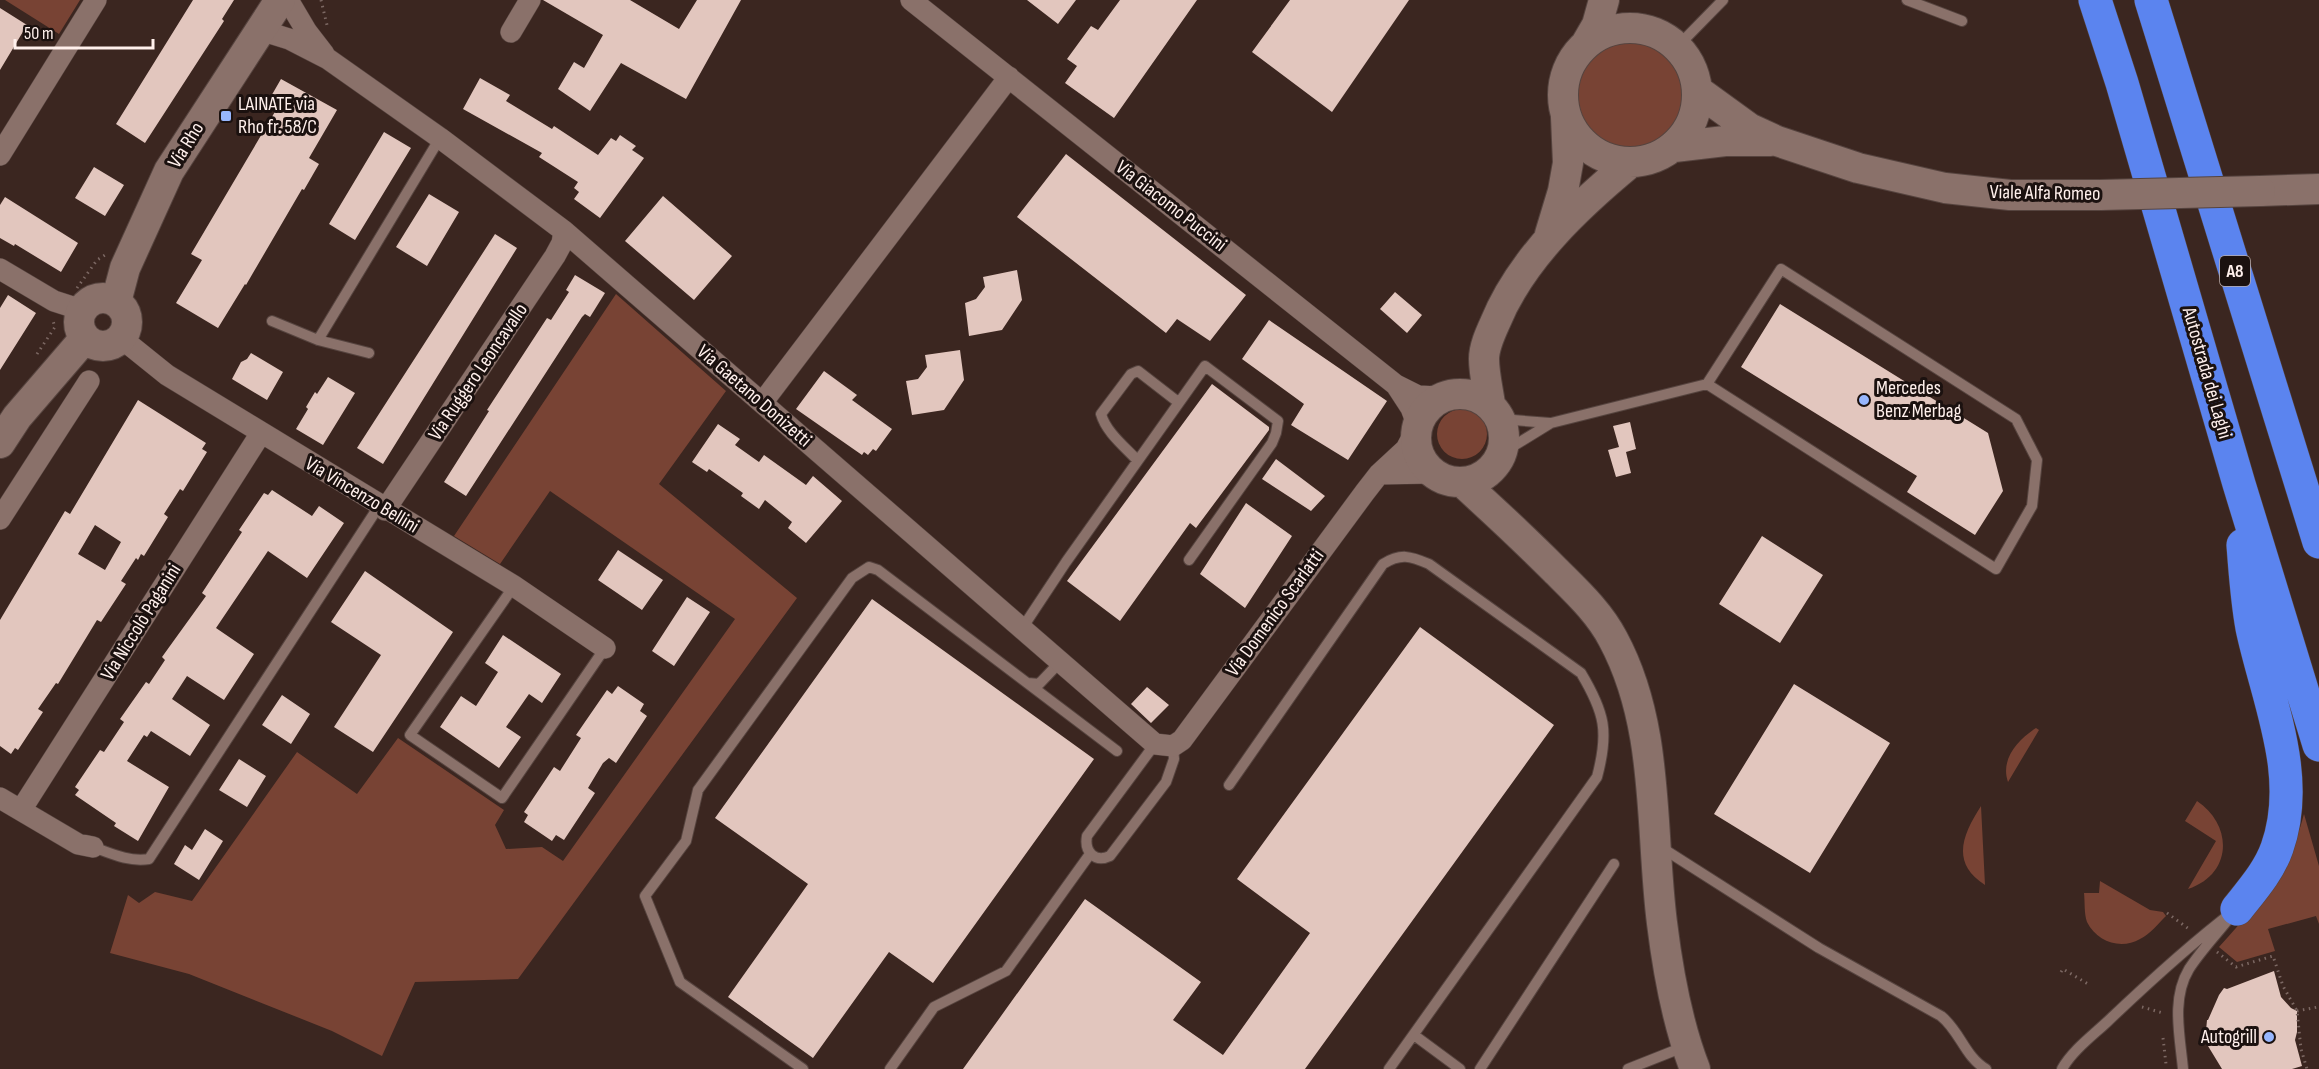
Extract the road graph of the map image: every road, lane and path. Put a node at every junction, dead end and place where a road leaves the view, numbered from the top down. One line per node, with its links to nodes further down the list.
1 (96, 0): 25 (street)
2 (280, 0): 14 (main road, Via Rho)
3 (288, 0): 18 (street, Via Gaetano Donizetti)
4 (530, 0): 15 (street)
5 (911, 0): 19 (street, Via Giacomo Puccini)
6 (1604, 0): 16 (main road)
7 (1621, 0): 13 (main road)
8 (1723, 0): 17 (lane)
9 (1907, 0): 12 (lane)
10 (2095, 0): 54 (highway, Autostrada dei Laghi)
11 (2151, 0): 58 (highway, A8)
12 (1962, 21)
13 (1642, 29): 16 (main road); 17 (main road)
14 (260, 30): 18 (street, Via Gaetano Donizetti); 31 (main road, Via Rho)
15 (512, 32)
16 (1586, 44): 21 (main road)
17 (1677, 47): 20 (main road)
18 (328, 59): 22 (street, Via Gaetano Donizetti)
19 (1009, 77): 40 (street, Via Giacomo Puccini); 43 (street)
20 (1698, 91): 23 (main road, Viale Alfa Romeo); 24 (main road)
21 (1566, 114): 26 (main road); 29 (main road)
22 (440, 138): 28 (street, Via Gaetano Donizetti); 35 (lane)
23 (1777, 141): 24 (main road, Viale Alfa Romeo); 27 (main road, Viale Alfa Romeo, bridge)
24 (1674, 147): 26 (main road)
25 (0, 155)
26 (1630, 163): 29 (main road)
27 (2319, 189)
28 (564, 231): 43 (street, Via Gaetano Donizetti); 55 (street, Via Ruggero Leoncavallo)
29 (1548, 240): 37 (main road)
30 (0, 269): 33 (street)
31 (116, 302): 33 (main road); 34 (main road)
32 (272, 321): 35 (lane)
33 (83, 324): 34 (main road); 48 (main road)
34 (121, 338): 47 (street, Via Vincenzo Bellini)
35 (318, 340): 36 (lane)
36 (369, 353)
37 (1484, 358): 41 (main road); 44 (main road)
38 (89, 381): 56 (street)
39 (1707, 384): 39 (lane); 45 (lane)
40 (1396, 385): 41 (street); 46 (street, Via Giacomo Puccini)
41 (1445, 396): 44 (main road); 46 (main road)
42 (1179, 402): 50 (lane); 50 (lane); 59 (lane)
43 (762, 403): 61 (street, Via Gaetano Donizetti)
44 (1495, 412): 45 (lane); 49 (main road)
45 (1551, 423): 49 (lane)
46 (1417, 427): 51 (main road); 52 (street, Via Domenico Scarlatti)
47 (261, 433): 55 (street, Via Vincenzo Bellini); 70 (street, Via Niccolò Paganini)
48 (0, 443)
49 (1500, 457): 53 (main road); 57 (main road)
50 (1137, 460): 61 (lane)
51 (1432, 473): 52 (street); 53 (main road)
52 (1379, 474): 66 (street, Via Domenico Scarlatti)
53 (1462, 482): 57 (main road)
54 (2239, 484): 65 (highway, Autostrada dei Laghi); 75 (highway)
55 (382, 508): 60 (street, Via Vincenzo Bellini); 72 (lane)
56 (0, 519)
57 (1507, 522): 71 (main road)
58 (2317, 531)
59 (1189, 560)
60 (514, 586): 62 (street, Via Vincenzo Bellini); 62 (lane)
61 (1021, 630): 63 (street, Via Gaetano Donizetti)
62 (605, 648)
63 (1059, 662): 64 (lane); 66 (street, Via Gaetano Donizetti)
64 (1028, 683): 67 (lane); 87 (lane)
65 (2319, 745)
66 (1165, 746): 73 (lane); 73 (lane)
67 (1118, 752)
68 (1229, 785): 84 (lane)
69 (0, 798): 70 (street)
70 (21, 810): 72 (street)
71 (1656, 844): 86 (main road); 93 (lane)
72 (93, 847)
73 (1090, 854): 88 (lane)
74 (1614, 864): 91 (lane)
75 (2236, 909): 77 (lane)
76 (2167, 912): 77 (path)
77 (2204, 941): 82 (path); 94 (lane); 96 (lane)
78 (2061, 972): 79 (path)
79 (2088, 984)
80 (2138, 1006): 83 (path)
81 (2318, 1007): 82 (path)
82 (2297, 1011): 97 (path)
83 (2163, 1024)
84 (1414, 1035): 89 (lane); 90 (lane)
85 (2163, 1035): 95 (path)
86 (1691, 1057): 92 (lane)
87 (803, 1069)
88 (891, 1069)
89 (1389, 1069)
90 (1460, 1069)
91 (1480, 1069)
92 (1628, 1069)
93 (1986, 1069)
94 (2062, 1069)
95 (2167, 1069)
96 (2182, 1069)
97 (2307, 1069)

